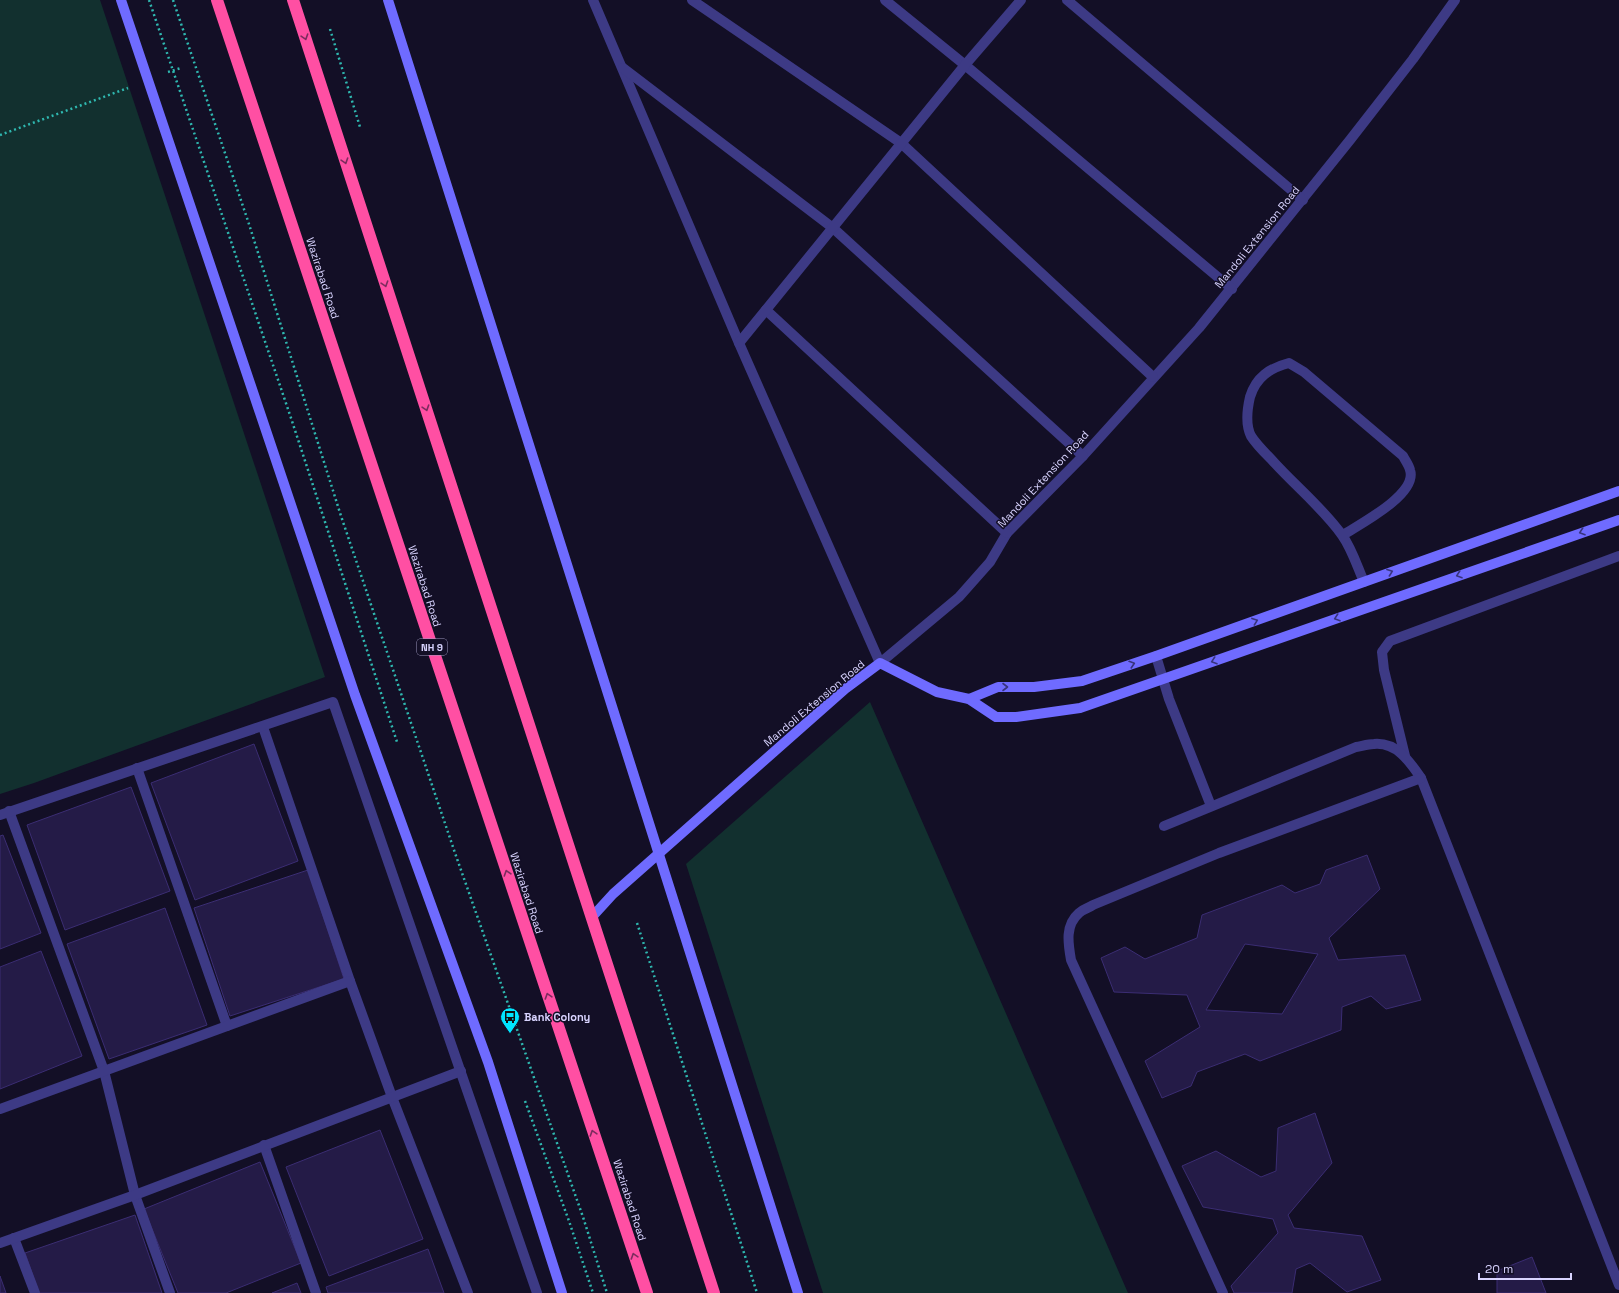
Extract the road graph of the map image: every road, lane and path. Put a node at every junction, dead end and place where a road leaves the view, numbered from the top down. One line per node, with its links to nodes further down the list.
1 (121, 0): 17 (street)
2 (149, 0): 16 (path)
3 (173, 0): 67 (path)
4 (217, 0): 68 (highway, Wazirabad Road / NH 9, one-way to 4)
5 (293, 0): 46 (highway, one-way to 46)
6 (388, 0): 45 (street)
7 (593, 0): 14 (street)
8 (692, 0): 19 (street)
9 (885, 0): 13 (street)
10 (1021, 0): 13 (street)
11 (1067, 0): 20 (street)
12 (1454, 0): 20 (street, Mandoli Extension Road)
13 (965, 65): 19 (street); 22 (street)
14 (621, 67): 21 (street); 24 (street)
15 (181, 68): 16 (path)
16 (174, 70): 17 (path); 38 (path)
17 (148, 80): 18 (path); 65 (street)
18 (0, 135)
19 (901, 143): 21 (street); 25 (street)
20 (1303, 200): 22 (street, Mandoli Extension Road)
21 (832, 228): 23 (street); 26 (street)
22 (1232, 288): 25 (street, Mandoli Extension Road)
23 (766, 310): 24 (street); 29 (street)
24 (739, 342): 34 (street)
25 (1153, 377): 26 (street, Mandoli Extension Road)
26 (1083, 456): 29 (street, Mandoli Extension Road)
27 (1619, 491): 32 (street, one-way to 27)
28 (1619, 520): 35 (street, one-way to 35)
29 (1007, 533): 34 (street, Mandoli Extension Road)
30 (1343, 535): 30 (street); 32 (street)
31 (1619, 556): 39 (street)
32 (1364, 582): 33 (street, one-way to 32)
33 (1156, 656): 35 (street); 36 (street, one-way to 33)
34 (880, 662): 36 (street); 45 (street, Mandoli Extension Road)
35 (1163, 679): 36 (street); 42 (street)
36 (969, 699)
37 (263, 727): 40 (street); 48 (street); 51 (street)
38 (399, 749)
39 (1405, 756): 41 (street); 42 (street)
40 (137, 768): 43 (street); 49 (street)
41 (1421, 778): 59 (street); 72 (street)
42 (1211, 806): 44 (street)
43 (5, 813): 50 (street)
44 (1164, 826)
45 (658, 854): 46 (street, Mandoli Extension Road); 71 (street)
46 (592, 917): 69 (highway)
47 (637, 923): 70 (path)
48 (350, 981): 49 (street); 53 (street)
49 (227, 1026): 50 (street)
50 (104, 1071): 54 (street); 56 (street)
51 (461, 1072): 53 (street); 64 (street)
52 (522, 1094): 66 (path)
53 (392, 1097): 55 (street); 63 (street)
54 (0, 1109)
55 (264, 1145): 56 (street); 62 (street)
56 (135, 1195): 57 (street); 61 (street)
57 (14, 1238): 58 (street); 60 (street)
58 (0, 1243)
59 (1619, 1285)
60 (35, 1293)
61 (170, 1293)
62 (316, 1293)
63 (468, 1293)
64 (536, 1293)
65 (562, 1293)
66 (593, 1293)
67 (607, 1293)
68 (647, 1293)
69 (714, 1293)
70 (757, 1293)
71 (798, 1293)
72 (1223, 1293)

